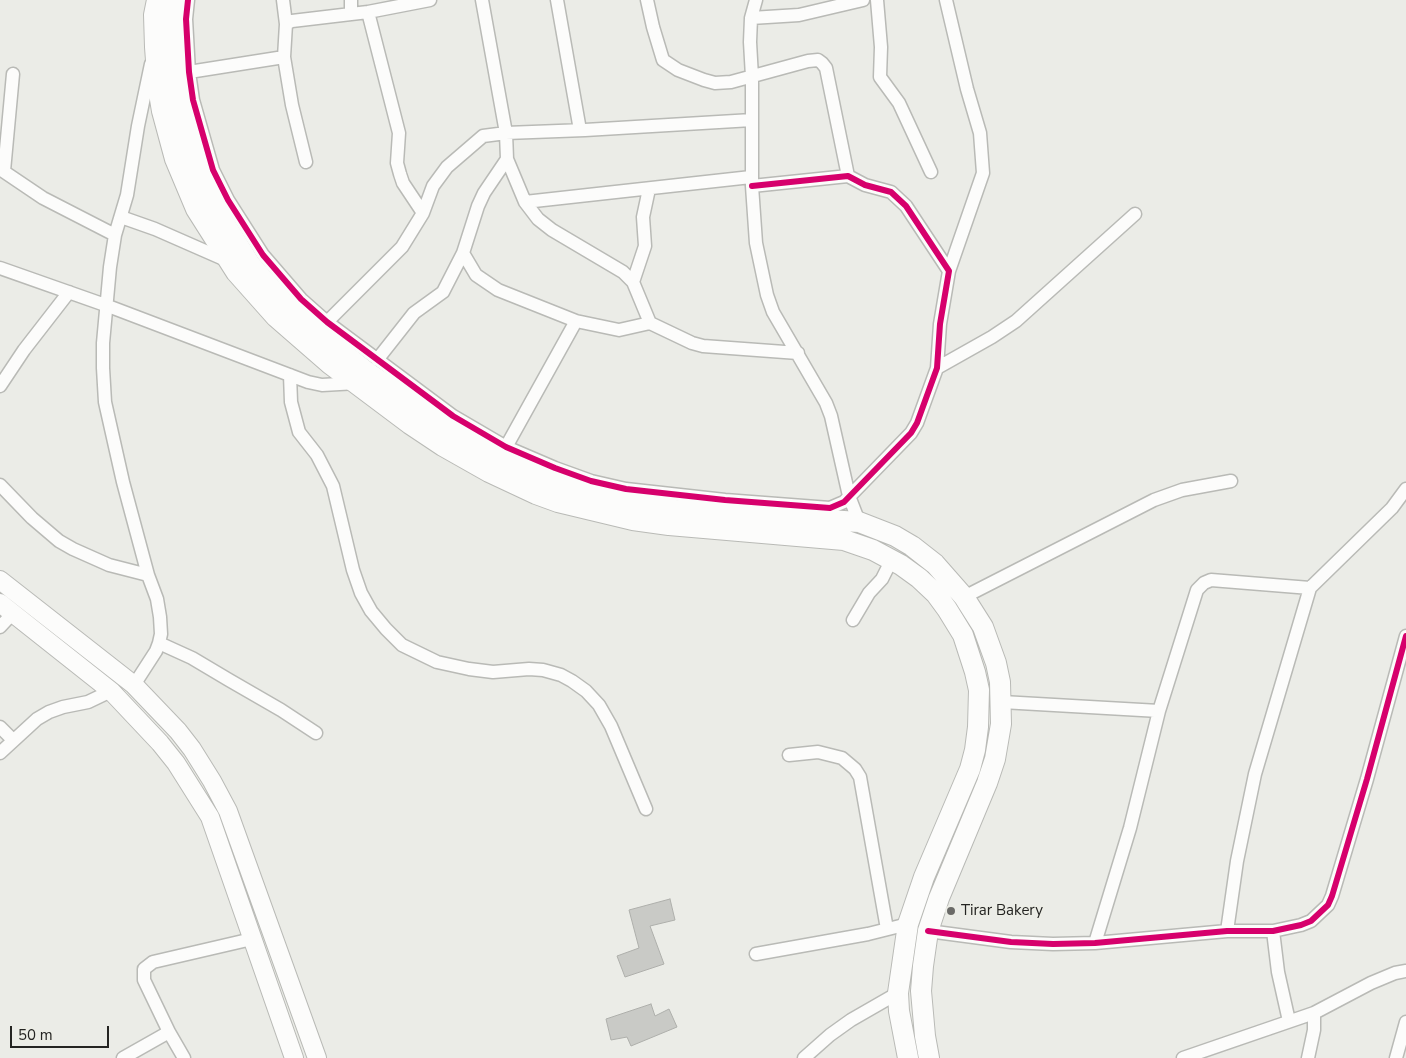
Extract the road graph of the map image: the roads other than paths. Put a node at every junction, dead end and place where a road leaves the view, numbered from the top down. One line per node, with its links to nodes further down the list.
1 (174, 0): 50 (main road)
2 (188, 0): 20 (street)
3 (283, 0): 17 (street)
4 (351, 0): 15 (street)
5 (430, 0): 14 (street)
6 (482, 0): 25 (street)
7 (556, 0): 24 (street)
8 (647, 0): 22 (street)
9 (756, 0): 16 (street)
10 (863, 0): 16 (street)
11 (876, 0): 29 (street)
12 (946, 0): 41 (street)
13 (152, 5): 18 (main road)
14 (368, 12): 15 (street); 34 (street)
15 (351, 14): 17 (street)
16 (751, 18): 22 (street)
17 (286, 24): 19 (street)
18 (155, 47): 36 (street); 39 (main road)
19 (284, 58): 20 (street); 27 (street)
20 (189, 72): 46 (street)
21 (12, 74): 28 (street)
22 (752, 77): 23 (street); 30 (street)
23 (752, 120): 24 (street); 31 (street)
24 (580, 130): 25 (street)
25 (506, 132): 26 (street); 34 (street)
26 (507, 159): 33 (street); 38 (street)
27 (306, 162)
28 (2, 170): 37 (street)
29 (931, 172)
30 (848, 176): 31 (street); 41 (street)
31 (752, 182): 32 (street); 48 (street)
32 (649, 189): 33 (street); 42 (street)
33 (526, 202): 42 (street)
34 (423, 213): 46 (street)
35 (1135, 214): 49 (street)
36 (122, 217): 37 (street); 39 (street)
37 (115, 235): 44 (street)
38 (463, 253): 45 (street); 50 (street)
39 (228, 261): 50 (main road)
40 (0, 268): 43 (street)
41 (949, 271): 49 (street)
42 (633, 282): 47 (street)
43 (69, 292): 44 (street); 52 (street)
44 (108, 306): 51 (street); 63 (street)
45 (576, 321): 47 (street); 54 (street)
46 (327, 322): 50 (street)
47 (650, 324): 48 (street)
48 (798, 353): 58 (street)
49 (938, 368): 58 (street)
50 (366, 372): 51 (street); 53 (main road); 54 (street)
51 (290, 375): 81 (street)
52 (0, 386)
53 (417, 417): 60 (main road); 62 (main road)
54 (506, 447): 59 (street)
55 (1231, 481): 66 (street)
56 (0, 485): 63 (street)
57 (1406, 489): 65 (street)
58 (849, 496): 59 (street); 60 (street)
59 (830, 508): 60 (street)
60 (856, 521): 61 (main road)
61 (912, 546): 62 (main road); 66 (main road)
62 (897, 562): 68 (street); 84 (main road)
63 (148, 575): 71 (street)
64 (0, 580): 72 (main road)
65 (1310, 588): 75 (street); 86 (street)
66 (964, 597): 74 (main road)
67 (7, 608): 69 (street); 73 (main road)
68 (853, 620)
69 (0, 627)
70 (1406, 639): 87 (street)
71 (159, 643): 72 (street); 77 (street)
72 (134, 685): 82 (main road)
73 (111, 691): 78 (street); 83 (main road)
74 (1002, 702): 75 (street); 88 (main road)
75 (1159, 711): 90 (street)
76 (0, 727): 78 (street)
77 (316, 733)
78 (13, 740): 79 (street)
79 (0, 753)
80 (789, 755): 85 (street)
81 (646, 808)
82 (228, 811): 83 (main road); 104 (main road)
83 (210, 817): 89 (main road)
84 (908, 924): 85 (street); 93 (main road)
85 (887, 929): 91 (street)
86 (1227, 931): 87 (street); 90 (street)
87 (1273, 931): 97 (street)
88 (928, 932): 90 (street); 94 (main road)
89 (252, 939): 99 (street); 103 (main road)
90 (1095, 943)
91 (756, 954)
92 (1406, 971): 95 (street)
93 (898, 993): 96 (main road); 105 (street)
94 (923, 1012): 96 (main road); 107 (main road)
95 (1314, 1013): 97 (street); 109 (street)
96 (900, 1016): 106 (main road)
97 (1289, 1021): 100 (street)
98 (1406, 1022): 110 (street)
99 (169, 1032): 101 (street); 102 (street)
100 (1197, 1055): 108 (street)
101 (123, 1058)
102 (184, 1058)
103 (294, 1058)
104 (317, 1058)
105 (804, 1058)
106 (908, 1058)
107 (929, 1058)
108 (1183, 1058)
109 (1308, 1058)
110 (1396, 1058)

